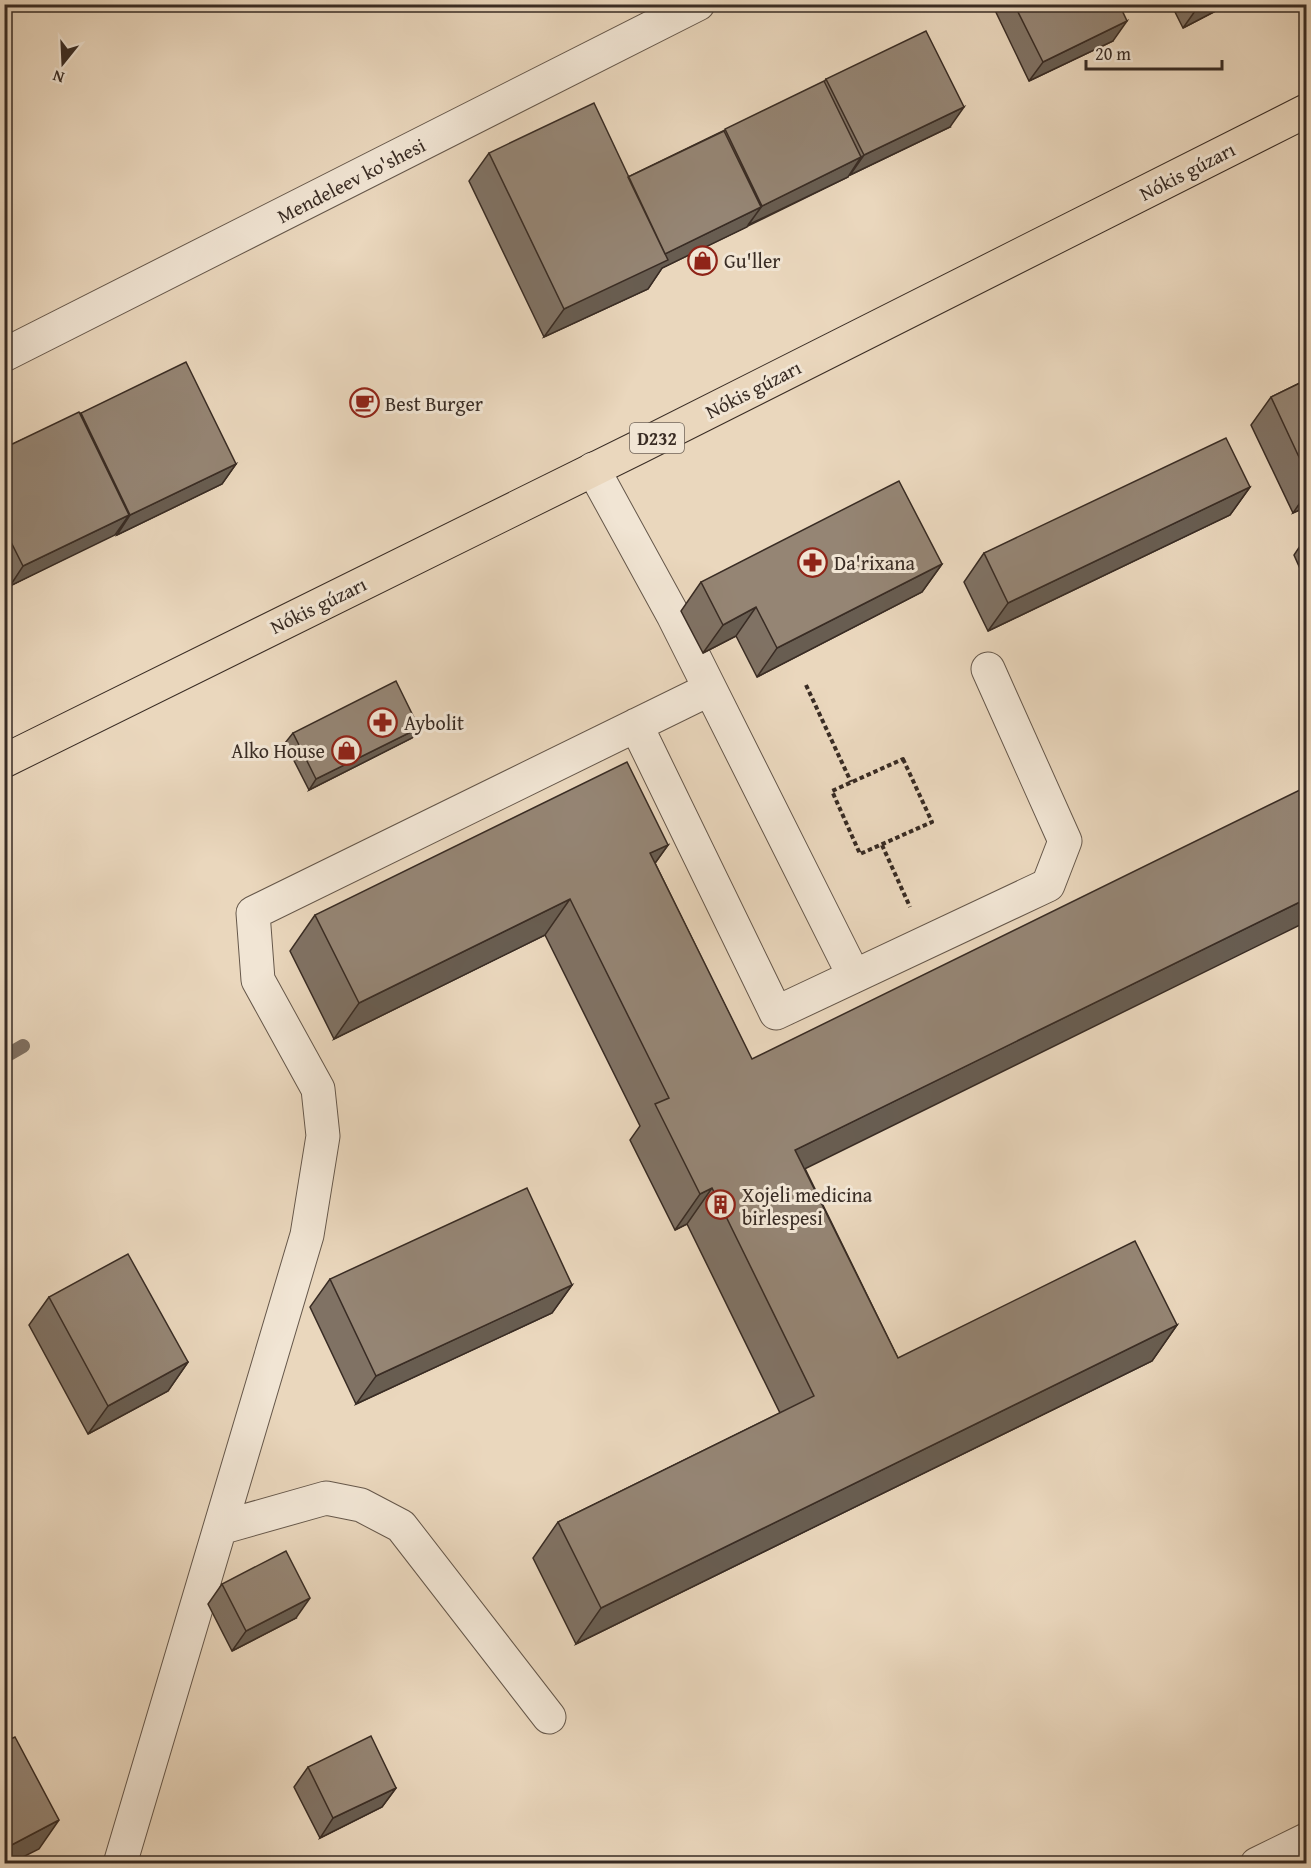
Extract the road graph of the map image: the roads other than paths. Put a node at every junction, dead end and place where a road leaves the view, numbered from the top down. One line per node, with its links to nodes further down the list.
1 (698, 4): 3 (street, Mendeleev ko'shesi)
2 (1306, 111): 4 (main road, Nókis gúzarı / D232)
3 (4, 355)
4 (593, 469): 6 (street); 8 (main road, Nókis gúzarı / D232)
5 (988, 669): 9 (street)
6 (710, 689): 7 (street); 9 (street)
7 (636, 725): 9 (street); 10 (street)
8 (4, 760)
9 (854, 976)
10 (220, 1528): 11 (street); 13 (street)
11 (549, 1717)
12 (1306, 1840): 14 (street)
13 (120, 1863)
14 (1257, 1863)

